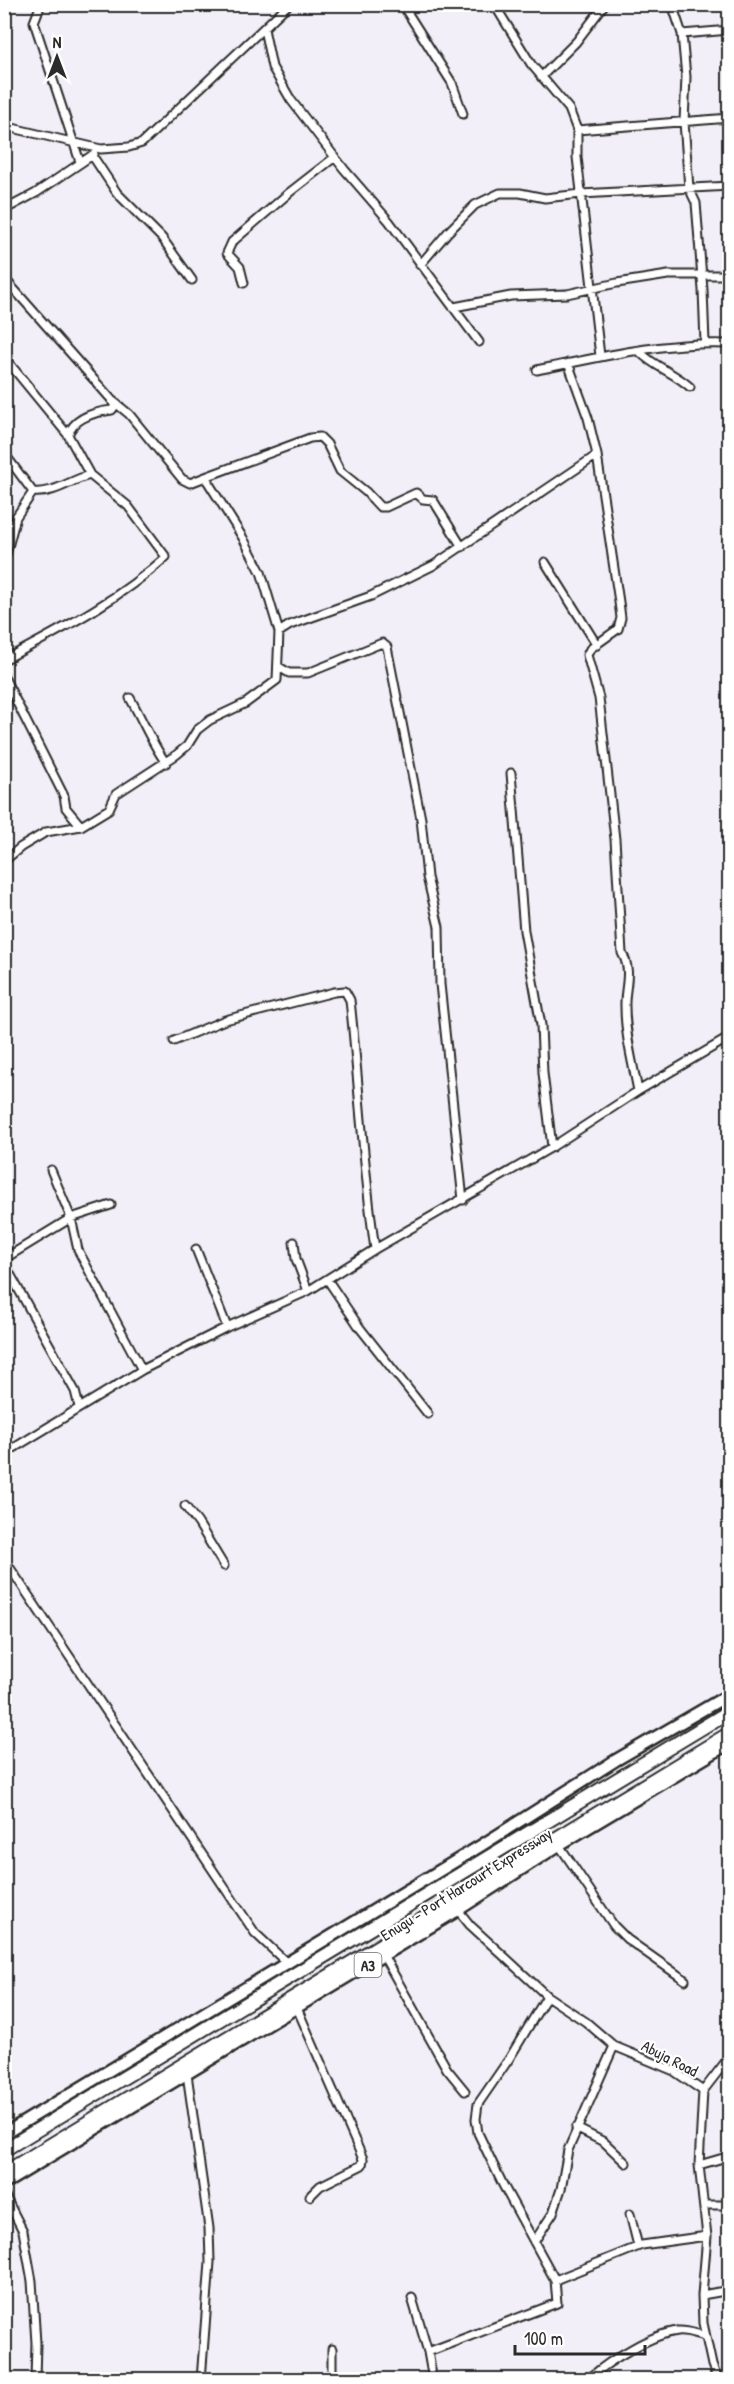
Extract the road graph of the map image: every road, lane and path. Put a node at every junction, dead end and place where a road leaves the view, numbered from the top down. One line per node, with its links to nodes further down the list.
1 (41, 4): 16 (street)
2 (289, 4): 7 (street)
3 (402, 4): 11 (street)
4 (494, 4): 10 (street)
5 (604, 4): 10 (street)
6 (672, 4): 9 (street)
7 (264, 29): 17 (street); 19 (street)
8 (729, 30): 9 (street)
9 (682, 34): 13 (street)
10 (541, 77): 15 (street)
11 (463, 114)
12 (729, 118): 13 (street)
13 (684, 122): 15 (street); 22 (street)
14 (4, 126): 16 (street)
15 (577, 130): 23 (street)
16 (73, 142): 17 (street); 20 (street)
17 (101, 149): 18 (street)
18 (92, 155): 20 (street); 28 (street)
19 (335, 157): 25 (street); 29 (street)
20 (80, 162): 24 (street)
21 (729, 186): 22 (street)
22 (689, 188): 23 (street); 33 (street)
23 (581, 194): 25 (street); 30 (street)
24 (4, 210)
25 (420, 265): 31 (street)
26 (729, 275): 30 (street)
27 (4, 278): 41 (street)
28 (192, 280)
29 (244, 283)
30 (592, 288): 31 (street); 36 (street)
31 (454, 307): 32 (street)
32 (479, 342)
33 (705, 343): 34 (street); 35 (street)
34 (729, 344)
35 (640, 352): 36 (street); 40 (street)
36 (600, 356): 38 (street)
37 (4, 357): 42 (street)
38 (568, 363): 39 (street); 44 (street)
39 (537, 370)
40 (690, 387)
41 (111, 399): 42 (street); 46 (street)
42 (68, 435): 45 (street)
43 (4, 453): 47 (street)
44 (597, 455): 48 (street); 52 (street)
45 (90, 475): 47 (street); 53 (street)
46 (208, 476): 48 (street); 51 (street)
47 (33, 492): 49 (street)
48 (462, 547): 51 (street)
49 (4, 562)
50 (545, 562): 52 (street)
51 (279, 632): 54 (street)
52 (597, 645): 65 (street)
53 (4, 660)
54 (279, 666): 55 (street); 57 (street)
55 (289, 673): 57 (street); 68 (street)
56 (4, 677): 61 (street)
57 (277, 680): 59 (street)
58 (130, 698): 59 (street)
59 (166, 763): 61 (street)
60 (511, 773): 66 (street)
61 (81, 826): 62 (street)
62 (4, 861)
63 (729, 1037): 65 (street)
64 (174, 1041): 73 (street)
65 (638, 1091): 66 (street)
66 (552, 1147): 68 (street)
67 (51, 1170): 70 (street)
68 (463, 1200): 73 (street)
69 (111, 1205): 70 (street)
70 (71, 1218): 74 (street); 78 (street)
71 (294, 1242): 76 (street)
72 (196, 1249): 77 (street)
73 (375, 1249): 75 (street)
74 (4, 1261): 79 (street)
75 (327, 1279): 76 (street); 80 (street)
76 (308, 1291): 77 (street)
77 (227, 1327): 78 (street)
78 (142, 1371): 79 (street)
79 (79, 1407): 81 (street)
80 (428, 1414)
81 (4, 1454)
82 (185, 1506): 84 (street)
83 (4, 1560): 92 (street)
84 (224, 1566)
85 (729, 1694): 92 (main road, Enugu - Port Harcourt Expressway)
86 (729, 1710): 103 (highway, Enugu - Port Harcourt Expressway / A3)
87 (729, 1733): 107 (highway, Enugu - Port Harcourt Expressway / A3)
88 (729, 1743): 89 (main road, Enugu - Port Harcourt Expressway / A3)
89 (559, 1845): 90 (main road, Enugu - Port Harcourt Expressway / A3); 93 (street)
90 (458, 1910): 91 (main road, Enugu - Port Harcourt Expressway / A3); 94 (street, Abuja Road)
91 (383, 1955): 95 (main road, Enugu - Port Harcourt Expressway / A3); 99 (street)
92 (287, 1963): 102 (main road, Enugu - Port Harcourt Expressway)
93 (685, 1980)
94 (547, 1996): 96 (street, Abuja Road); 115 (street)
95 (297, 2008): 98 (main road, Enugu - Port Harcourt Expressway / A3); 110 (street)
96 (614, 2046): 100 (street, Abuja Road); 101 (street)
97 (729, 2056): 100 (street)
98 (187, 2074): 108 (main road, Enugu - Port Harcourt Expressway / A3); 125 (street)
99 (465, 2091)
100 (703, 2091): 106 (street, Abuja Road)
101 (576, 2128): 105 (street); 115 (street)
102 (4, 2134)
103 (4, 2150)
104 (729, 2156): 106 (street)
105 (626, 2163)
106 (699, 2165): 111 (street, Abuja Road)
107 (4, 2173)
108 (4, 2184)
109 (4, 2194): 124 (street)
110 (310, 2196)
111 (704, 2205): 112 (street); 114 (street, Abuja Road)
112 (729, 2205)
113 (630, 2214): 116 (street)
114 (707, 2236): 116 (street); 119 (street, Abuja Road)
115 (534, 2242): 117 (street)
116 (638, 2246): 117 (street)
117 (555, 2280): 123 (street)
118 (729, 2290): 119 (street)
119 (702, 2295): 121 (street, Abuja Road)
120 (412, 2298): 123 (street)
121 (705, 2336): 128 (street); 129 (street, Abuja Road)
122 (332, 2349): 126 (street)
123 (428, 2352): 127 (street)
124 (35, 2379)
125 (201, 2379)
126 (332, 2379)
127 (433, 2379)
128 (593, 2379)
129 (718, 2379)

